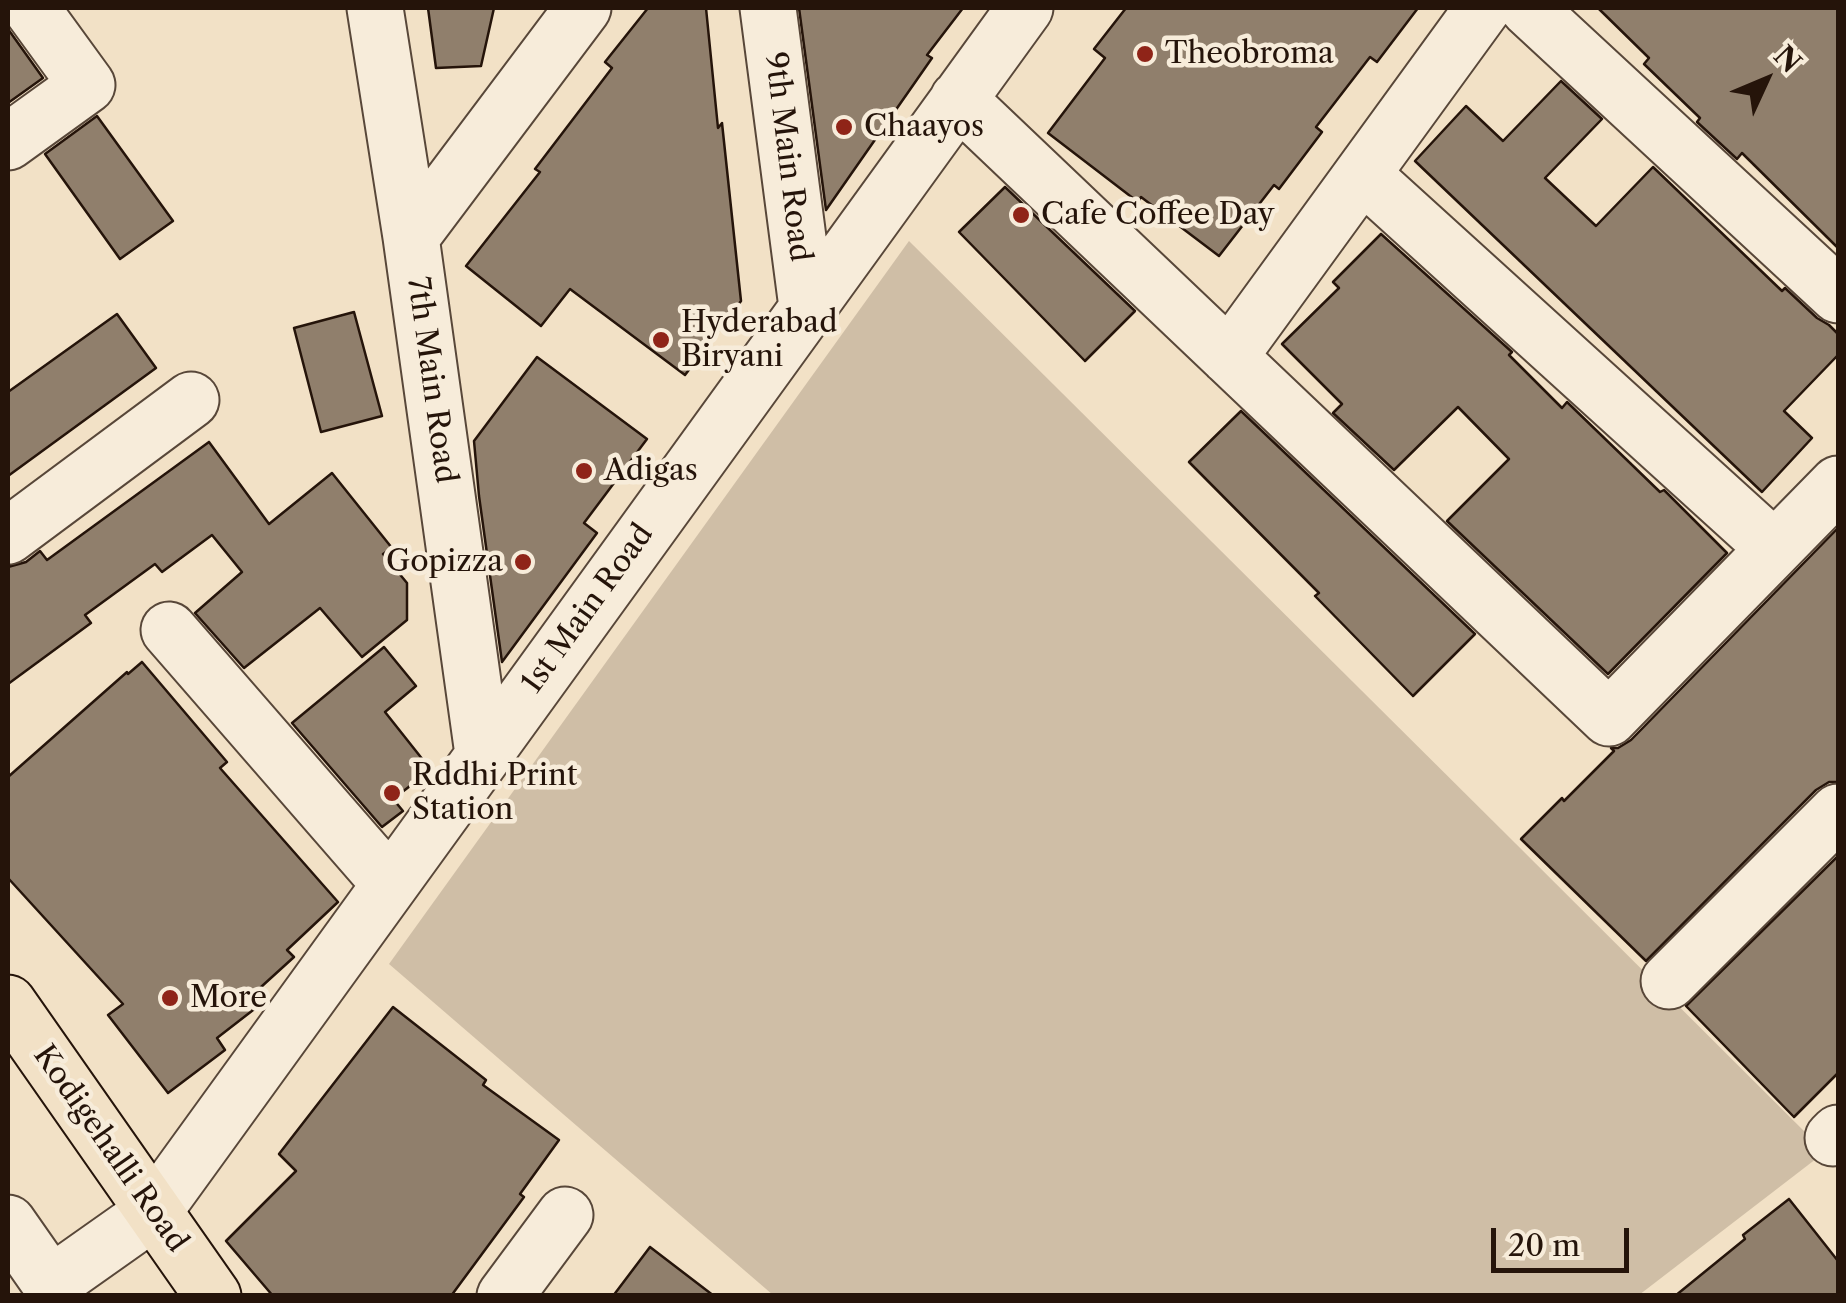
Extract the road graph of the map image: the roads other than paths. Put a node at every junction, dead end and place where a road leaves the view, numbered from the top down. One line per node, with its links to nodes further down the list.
1 (31, 8): 9 (street)
2 (374, 8): 11 (street, 7th Main Road)
3 (583, 8): 11 (street)
4 (768, 8): 13 (street, 9th Main Road)
5 (1025, 8): 8 (street, 1st Main Road)
6 (1483, 8): 10 (street)
7 (1528, 8): 12 (street)
8 (958, 99): 13 (street, 1st Main Road); 14 (street)
9 (8, 142)
10 (1362, 174): 14 (street); 18 (street)
11 (411, 236): 20 (street, 7th Main Road)
12 (1838, 295)
13 (807, 306): 20 (street, 1st Main Road)
14 (1229, 356): 18 (street)
15 (191, 400): 17 (street)
16 (1838, 484): 18 (street)
17 (8, 536)
18 (1774, 548)
19 (169, 630): 22 (street)
20 (483, 754): 22 (street, 1st Main Road)
21 (1838, 812): 23 (street)
22 (390, 884): 25 (street, 1st Main Road)
23 (1669, 981)
24 (13, 1021): 25 (main road, Kodigehalli Road)
25 (154, 1212): 28 (street, 1st Main Road); 29 (main road, Kodigehalli Road)
26 (565, 1214): 30 (street)
27 (8, 1223): 28 (street)
28 (55, 1290)
29 (213, 1296)
30 (505, 1296)

